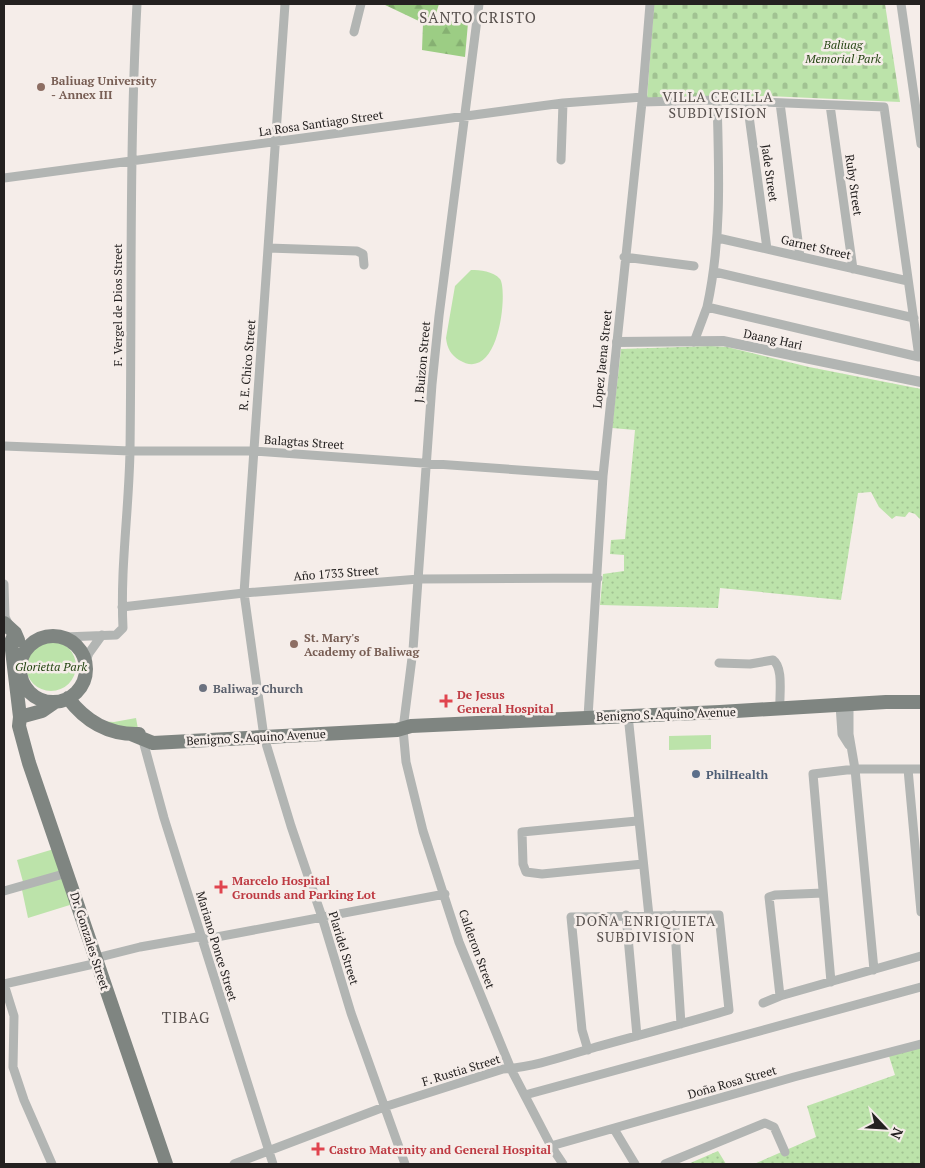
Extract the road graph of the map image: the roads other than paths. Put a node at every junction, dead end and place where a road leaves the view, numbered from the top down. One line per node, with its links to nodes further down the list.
1 (137, 4): 18 (street, F. Vergel de Dios Street)
2 (286, 4): 15 (street, R. E. Chico Street)
3 (361, 4): 7 (street)
4 (480, 4): 14 (street, J. Buizon Street)
5 (650, 4): 8 (street, Lopez Jaena Street)
6 (901, 4): 16 (street)
7 (354, 32)
8 (642, 99): 9 (street, La Rosa Santiago Street); 11 (street, La Rosa Santiago Street); 24 (street, Lopez Jaena Street)
9 (717, 100): 10 (street, La Rosa Santiago Street); 20 (street)
10 (746, 101): 12 (street, La Rosa Santiago Street); 22 (street, Jade Street)
11 (563, 103): 14 (street, La Rosa Santiago Street); 17 (street)
12 (780, 103): 13 (street, La Rosa Santiago Street); 23 (street)
13 (830, 105): 27 (street, Ruby Street); 29 (street, La Rosa Santiago Street)
14 (466, 116): 15 (street, La Rosa Santiago Street); 38 (street, J. Buizon Street)
15 (275, 143): 18 (street, La Rosa Santiago Street); 21 (street, R. E. Chico Street)
16 (921, 144)
17 (561, 160)
18 (132, 162): 19 (street, La Rosa Santiago Street); 37 (street, F. Vergel de Dios Street)
19 (4, 178)
20 (718, 238): 22 (street, Garnet Street); 28 (street)
21 (268, 248): 25 (street); 36 (street, R. E. Chico Street)
22 (767, 249): 23 (street, Garnet Street)
23 (800, 256): 27 (street, Garnet Street)
24 (624, 257): 26 (street); 32 (street, Lopez Jaena Street)
25 (364, 265)
26 (694, 266)
27 (853, 268): 29 (street, Garnet Street)
28 (715, 272): 30 (street); 31 (street)
29 (908, 282): 31 (street)
30 (707, 307): 31 (street); 33 (street)
31 (914, 318)
32 (617, 342): 33 (street, Daang Hari); 39 (street, Lopez Jaena Street)
33 (694, 342): 34 (street, Daang Hari)
34 (921, 382)
35 (4, 446): 37 (street, Balagtas Street)
36 (253, 451): 37 (street, Balagtas Street); 38 (street, Balagtas Street); 43 (street, R. E. Chico Street)
37 (130, 452): 44 (street, F. Vergel de Dios Street)
38 (428, 462): 39 (street, Balagtas Street); 41 (street, J. Buizon Street)
39 (603, 476): 40 (street, Lopez Jaena Street)
40 (598, 578): 41 (street, Año 1733 Street); 59 (street, Lopez Jaena Street)
41 (419, 579): 43 (street, Año 1733 Street); 60 (street, J. Buizon Street)
42 (4, 584): 46 (street)
43 (244, 593): 44 (street, Año 1733 Street); 61 (street, R. E. Chico Street)
44 (122, 607): 47 (street)
45 (4, 623): 46 (main road)
46 (14, 633): 48 (main road); 50 (main road); 58 (main road, Dr. Gonzales Street)
47 (102, 635): 49 (street); 52 (street)
48 (44, 636): 49 (main road); 50 (main road)
49 (64, 637): 52 (main road)
50 (21, 661): 53 (main road)
51 (719, 662): 56 (street)
52 (85, 663): 53 (main road)
53 (62, 700): 58 (main road); 62 (main road, Benigno S. Aquino Avenue)
54 (921, 702): 55 (main road, Benigno S. Aquino Avenue)
55 (844, 705): 56 (main road, Benigno S. Aquino Avenue); 64 (street)
56 (780, 708): 57 (main road, Benigno S. Aquino Avenue)
57 (628, 715): 59 (main road, Benigno S. Aquino Avenue); 66 (street)
58 (20, 716): 68 (main road, Dr. Gonzales Street)
59 (588, 718): 60 (main road, Benigno S. Aquino Avenue)
60 (406, 726): 61 (main road, Benigno S. Aquino Avenue); 71 (street, Calderon Street)
61 (263, 733): 62 (main road, Benigno S. Aquino Avenue); 76 (street, Plaridel Street)
62 (138, 736): 77 (street, Mariano Ponce Street)
63 (921, 768): 65 (street)
64 (854, 769): 65 (street); 70 (street); 80 (street)
65 (908, 769): 72 (street)
66 (637, 820): 67 (street); 67 (street)
67 (643, 864): 75 (street)
68 (67, 874): 69 (street); 79 (main road, Dr. Gonzales Street)
69 (4, 891)
70 (824, 893): 81 (street); 84 (street)
71 (445, 894): 76 (street); 90 (street, Calderon Street)
72 (921, 912)
73 (626, 915): 75 (street); 87 (street); 89 (street)
74 (674, 915): 75 (street); 86 (street); 86 (street, F. Rustia Street)
75 (649, 916)
76 (322, 917): 77 (street); 92 (street, Plaridel Street)
77 (202, 938): 79 (street); 95 (street, Mariano Ponce Street)
78 (921, 956): 80 (street)
79 (97, 961): 82 (street); 98 (main road, Dr. Gonzales Street)
80 (874, 970): 81 (street)
81 (831, 982): 84 (street)
82 (4, 984): 97 (street)
83 (921, 986): 91 (street)
84 (780, 996): 85 (street)
85 (763, 1004)
86 (681, 1024): 87 (street, F. Rustia Street)
87 (636, 1036): 89 (street, F. Rustia Street)
88 (921, 1044): 93 (street, Doña Rosa Street)
89 (588, 1050): 90 (street, F. Rustia Street)
90 (511, 1069): 91 (street, Calderon Street); 92 (street, F. Rustia Street)
91 (525, 1095): 94 (street, Calderon Street)
92 (384, 1107): 95 (street, F. Rustia Street); 101 (street, Plaridel Street)
93 (614, 1129): 94 (street, Doña Rosa Street); 103 (street)
94 (551, 1146): 102 (street, Calderon Street)
95 (267, 1151): 99 (street, F. Rustia Street); 100 (street, Mariano Ponce Street)
96 (785, 1152): 104 (street)
97 (52, 1164)
98 (166, 1164)
99 (234, 1164)
100 (273, 1164)
101 (405, 1164)
102 (563, 1164)
103 (635, 1164)
104 (665, 1164)

